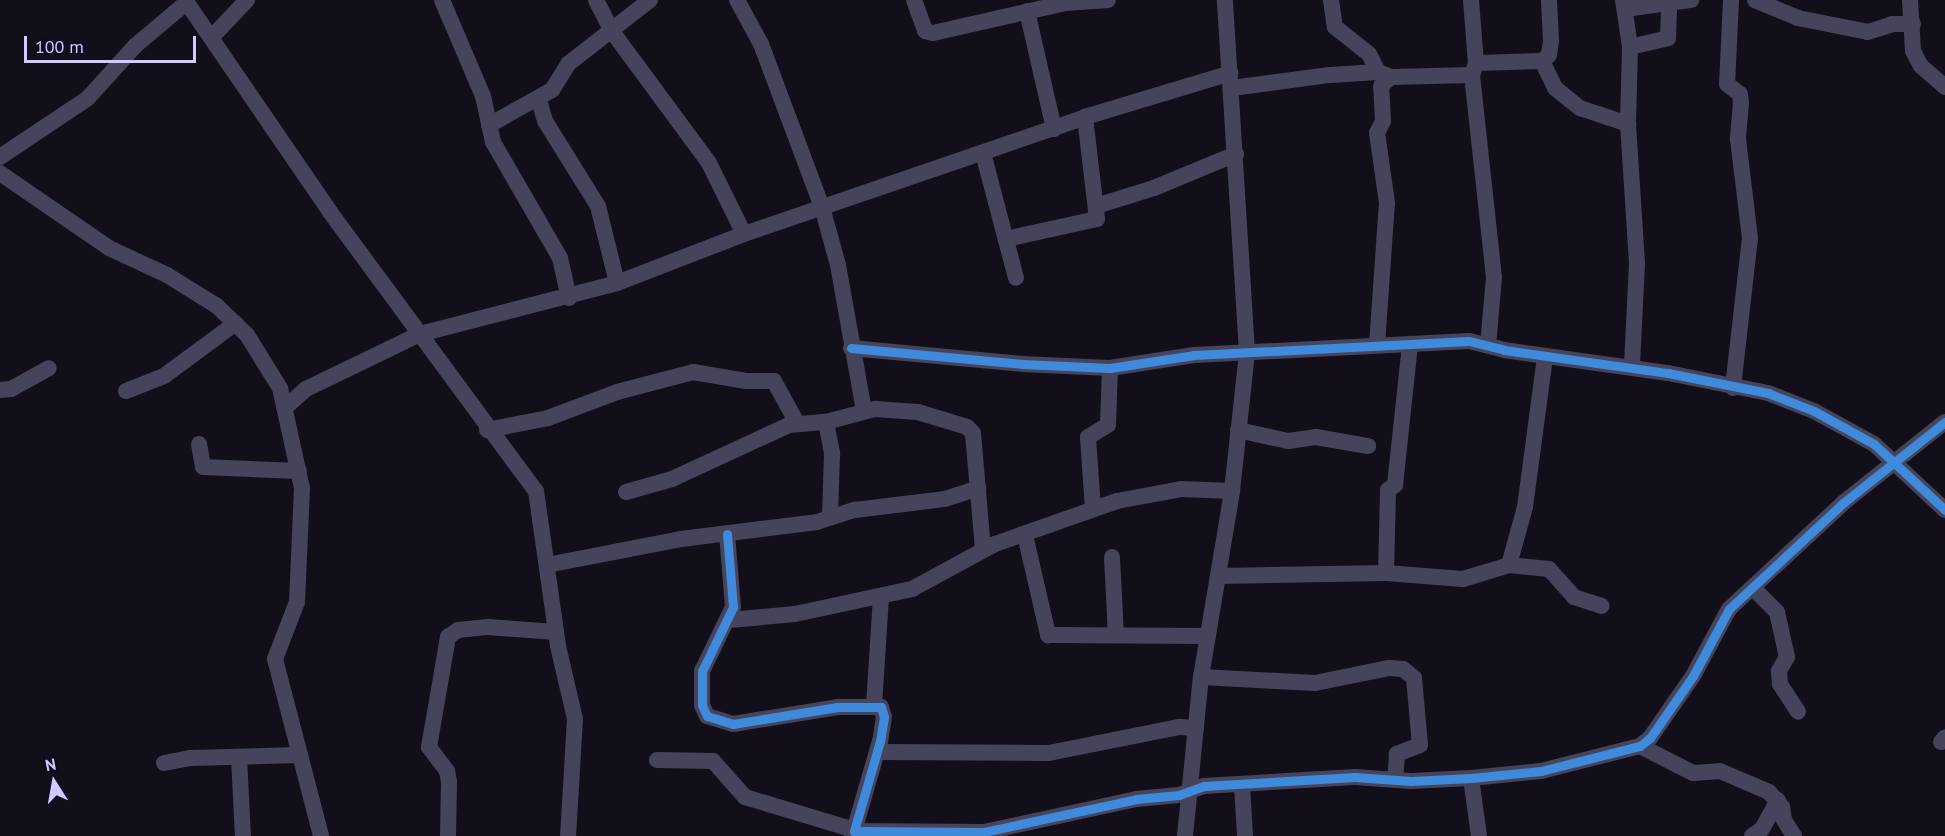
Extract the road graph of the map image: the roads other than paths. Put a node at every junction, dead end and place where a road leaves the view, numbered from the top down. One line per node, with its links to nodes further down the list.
1 (247, 0): 22 (street)
2 (442, 0): 32 (street)
3 (596, 0): 21 (street)
4 (650, 0): 21 (street)
5 (737, 0): 39 (street)
6 (914, 0): 19 (street)
7 (1108, 0): 19 (street)
8 (1225, 0): 27 (street)
9 (1331, 0): 26 (street)
10 (1470, 0): 25 (street)
11 (1549, 0): 24 (street)
12 (1691, 0): 18 (street)
13 (1731, 0): 56 (street)
14 (1755, 0): 20 (street)
15 (1910, 0): 20 (street)
16 (186, 1): 22 (street); 36 (street)
17 (1624, 4): 18 (street); 23 (street)
18 (1669, 4): 23 (street)
19 (1027, 11): 33 (street)
20 (1913, 24): 28 (street)
21 (611, 30): 29 (street); 40 (street)
22 (212, 37): 46 (street)
23 (1630, 47): 31 (street)
24 (1542, 61): 25 (street); 31 (street)
25 (1474, 69): 26 (street); 49 (street)
26 (1384, 74): 27 (street); 48 (street)
27 (1232, 80): 30 (street); 35 (street)
28 (1945, 87)
29 (539, 100): 32 (street); 43 (street)
30 (1085, 117): 33 (street); 38 (street)
31 (1628, 124): 55 (street)
32 (489, 125): 44 (street)
33 (1054, 129): 34 (street)
34 (983, 153): 39 (street); 41 (street)
35 (1236, 154): 38 (street); 51 (street)
36 (0, 157)
37 (0, 173): 45 (street)
38 (1096, 206): 41 (street)
39 (822, 207): 40 (street); 50 (street)
40 (744, 234): 43 (street)
41 (1006, 239): 42 (street)
42 (1016, 278)
43 (617, 283): 44 (street)
44 (569, 298): 46 (street)
45 (236, 322): 58 (street); 59 (street)
46 (420, 334): 59 (street); 64 (street)
47 (1410, 344): 48 (street); 49 (street); 82 (street)
48 (1377, 345): 51 (street)
49 (1488, 345): 52 (street)
50 (851, 348): 54 (street); 60 (street)
51 (1247, 352): 54 (street); 65 (street)
52 (1545, 357): 55 (street); 81 (street)
53 (49, 368): 57 (street)
54 (1110, 368): 73 (street)
55 (1632, 368): 56 (street)
56 (1733, 388): 68 (street)
57 (0, 390)
58 (126, 391)
59 (287, 406): 69 (street)
60 (864, 411): 61 (street); 70 (street)
61 (826, 422): 63 (street); 75 (street)
62 (1945, 422): 68 (street)
63 (798, 423): 64 (street); 72 (street)
64 (487, 430): 80 (street)
65 (1238, 430): 67 (street); 71 (street)
66 (198, 444): 69 (street)
67 (1368, 447)
68 (1895, 461): 74 (street); 84 (street)
69 (299, 471): 97 (street)
70 (978, 488): 75 (street); 78 (street)
71 (1232, 491): 73 (street); 83 (street)
72 (626, 492)
73 (1093, 509): 77 (street)
74 (1945, 510)
75 (830, 517): 76 (street)
76 (727, 534): 80 (street); 87 (street)
77 (1025, 535): 78 (street); 89 (street)
78 (983, 550): 85 (street)
79 (1112, 557): 89 (street)
80 (547, 565): 88 (street)
81 (1509, 565): 82 (street); 86 (street)
82 (1386, 573): 83 (street)
83 (1219, 576): 90 (street)
84 (1753, 588): 93 (street); 95 (street)
85 (881, 598): 87 (street); 92 (street)
86 (1602, 606)
87 (730, 620): 92 (street)
88 (556, 632): 109 (street); 110 (street)
89 (1116, 634): 90 (street)
90 (1208, 636): 91 (street)
91 (1201, 677): 94 (street); 102 (street)
92 (874, 705): 96 (street)
93 (1798, 712)
94 (1197, 728): 96 (street); 104 (street)
95 (1640, 746): 101 (street); 105 (street)
96 (877, 752): 106 (street)
97 (300, 755): 98 (street); 108 (street)
98 (239, 758): 100 (street); 107 (street)
99 (657, 760): 106 (street)
100 (164, 764)
101 (1471, 778): 102 (street); 113 (street)
102 (1395, 780): 103 (street)
103 (1242, 785): 104 (street); 112 (street)
104 (1190, 790): 106 (street); 111 (street)
105 (1778, 800): 114 (street); 115 (street)
106 (856, 834)
107 (243, 836)
108 (321, 836)
109 (448, 836)
110 (568, 836)
111 (1185, 836)
112 (1245, 836)
113 (1479, 836)
114 (1752, 836)
115 (1794, 836)

